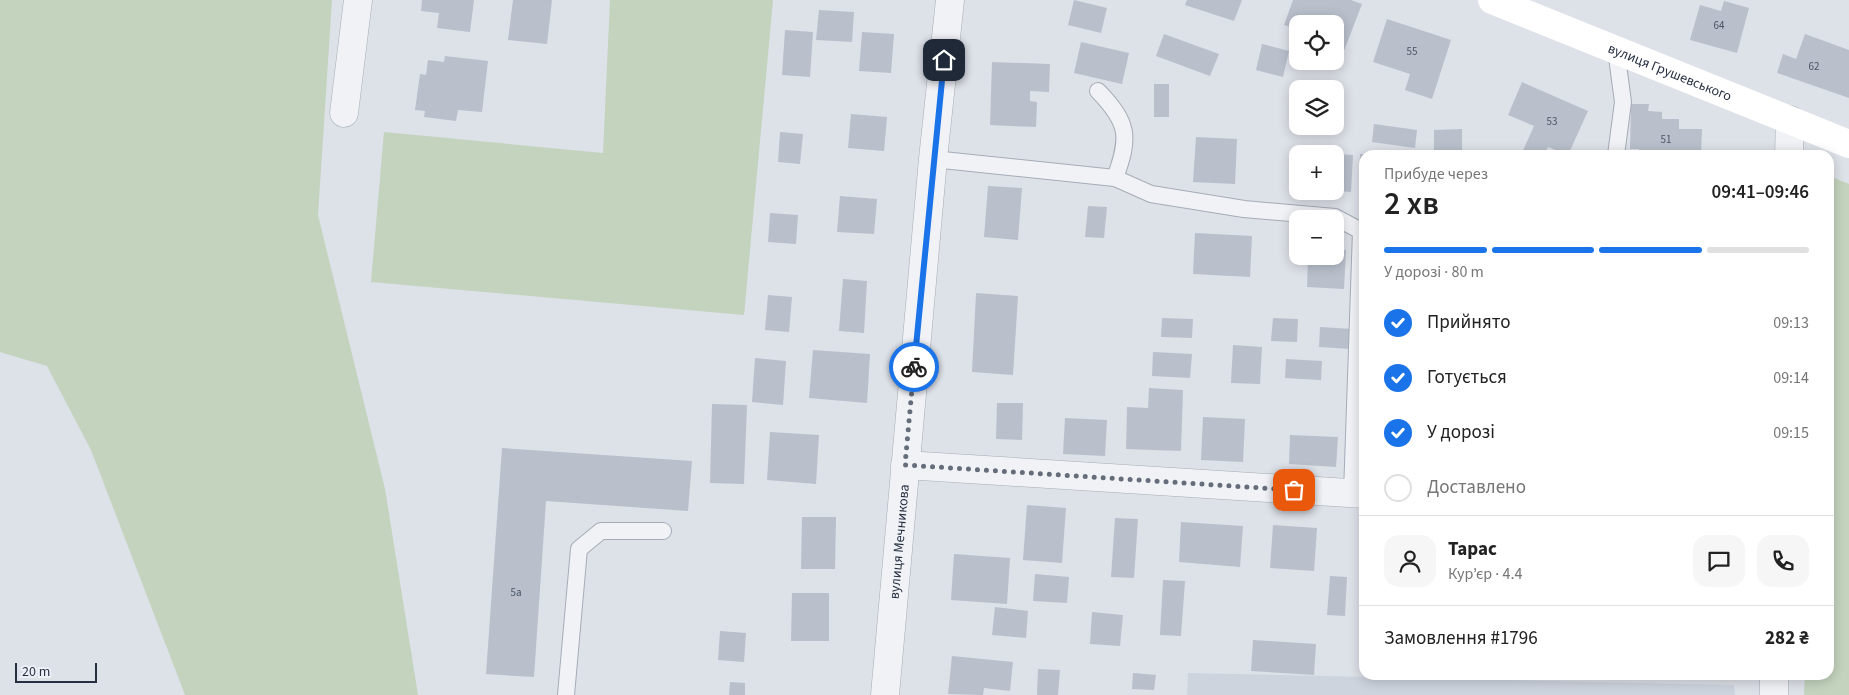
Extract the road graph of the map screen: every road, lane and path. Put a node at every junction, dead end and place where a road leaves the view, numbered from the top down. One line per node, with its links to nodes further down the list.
1 (358, 0): 6 (street)
2 (950, 0): 11 (street, вулиця Мечникова)
3 (1492, 0): 4 (street, вулиця Грушевського)
4 (1616, 50): 7 (street, вулиця Грушевського); 9 (lane)
5 (1098, 91): 12 (lane)
6 (344, 113)
7 (1790, 120): 8 (street, вулиця Грушевського); 10 (street)
8 (1849, 144)
9 (1617, 150)
10 (1789, 150)
11 (933, 159): 12 (lane); 15 (street, вулиця Мечникова)
12 (1115, 178): 13 (lane)
13 (1359, 230)
14 (1359, 406): 16 (lane)
15 (905, 465): 16 (street); 20 (street, вулиця Мечникова)
16 (1358, 494)
17 (662, 531): 19 (lane)
18 (1774, 680): 21 (street)
19 (566, 695)
20 (886, 695)
21 (1774, 695)

